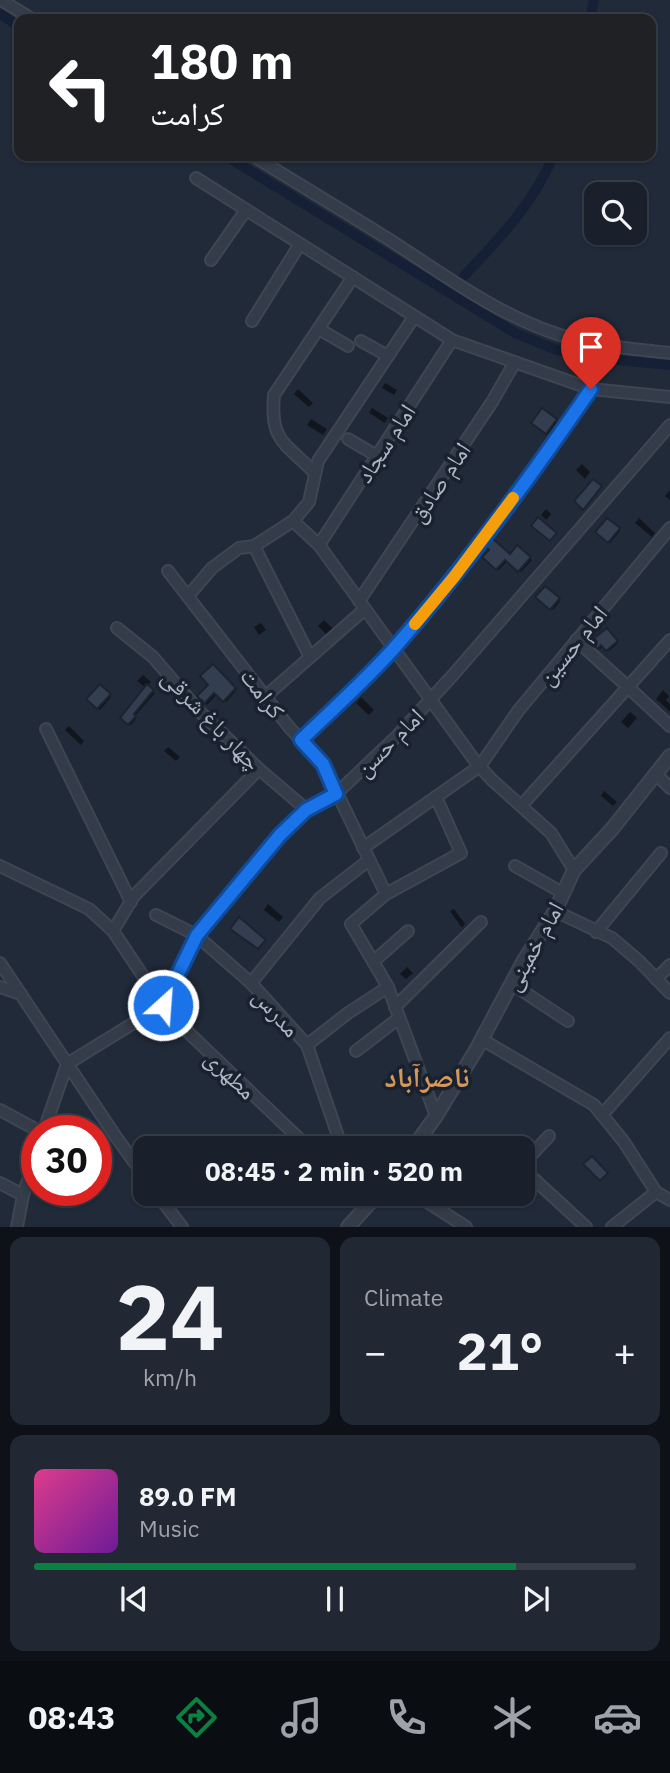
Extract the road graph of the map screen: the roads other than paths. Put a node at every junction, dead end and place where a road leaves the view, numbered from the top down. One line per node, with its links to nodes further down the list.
1 (1, 0): 2 (street)
2 (24, 14)
3 (261, 161): 15 (street)
4 (196, 178): 5 (street)
5 (247, 210): 6 (street); 7 (street)
6 (300, 244): 8 (street); 10 (street)
7 (211, 260)
8 (353, 277): 9 (street); 11 (street)
9 (414, 317): 12 (street); 16 (street)
10 (252, 321)
11 (319, 329): 14 (street); 23 (street)
12 (452, 340): 17 (street); 22 (street, امام سجاد)
13 (361, 341): 16 (street)
14 (348, 346)
15 (670, 354)
16 (388, 356): 23 (street)
17 (515, 362): 18 (street); 30 (street, امام صادق)
18 (591, 389): 19 (street); 34 (street)
19 (670, 397)
20 (670, 425): 38 (street, امام حسن)
21 (348, 439): 22 (street)
22 (377, 456): 26 (street, امام سجاد)
23 (314, 472): 24 (street)
24 (293, 522): 26 (street); 27 (street)
25 (670, 528): 32 (street, امام حسین)
26 (318, 545): 30 (street)
27 (254, 546): 29 (street); 35 (street)
28 (168, 571): 29 (street, کرامت)
29 (188, 596): 37 (street, کرامت)
30 (362, 605): 34 (street); 35 (street, امام صادق)
31 (117, 628): 44 (street, چهار باغ شرقی)
32 (576, 640): 36 (street); 43 (street, امام حسین)
33 (670, 640): 36 (street)
34 (394, 648): 38 (street); 41 (street)
35 (310, 657): 37 (street, امام صادق)
36 (628, 687): 39 (street); 49 (street)
37 (265, 696): 41 (street, کرامت)
38 (431, 699): 43 (street); 47 (street, امام حسن)
39 (670, 726)
40 (46, 729): 59 (street)
41 (301, 740): 47 (street, کرامت)
42 (670, 757): 45 (street, امام خمینی)
43 (480, 766): 48 (street); 49 (street)
44 (259, 769): 50 (street, چهار باغ شرقی); 59 (street)
45 (656, 774): 46 (street); 56 (street, امام خمینی)
46 (670, 788)
47 (336, 794): 50 (street, امام حسن); 51 (street, کرامت)
48 (436, 797): 51 (street); 58 (street)
49 (521, 806): 56 (street)
50 (306, 810): 66 (street, امام حسن)
51 (363, 848): 53 (street, کرامت)
52 (660, 853): 65 (street)
53 (369, 860): 58 (street, کرامت); 71 (street)
54 (0, 866): 63 (street, مطهری)
55 (514, 866): 57 (street)
56 (574, 870): 57 (street, امام خمینی)
57 (563, 893): 60 (street, امام خمینی)
58 (386, 894): 67 (street)
59 (131, 902): 63 (street)
60 (555, 911): 65 (street); 72 (street, امام خمینی)
61 (156, 915): 66 (street, مدرس)
62 (481, 922): 78 (street)
63 (113, 931): 77 (street, مطهری)
64 (408, 931): 67 (street)
65 (597, 932): 70 (street)
66 (197, 935): 71 (street, مدرس); 77 (street, امام حسن)
67 (374, 961): 74 (street)
68 (0, 963): 76 (street)
69 (670, 965): 70 (street)
70 (656, 979): 75 (street)
71 (251, 983): 82 (street, مدرس)
72 (512, 984): 79 (street); 81 (street, امام خمینی)
73 (0, 987): 76 (street)
74 (388, 987): 78 (street); 82 (street)
75 (670, 993)
76 (21, 994): 84 (street)
77 (163, 1005): 84 (street); 90 (street, مطهری)
78 (397, 1012): 83 (street); 88 (street)
79 (568, 1021)
80 (670, 1038): 87 (street)
81 (481, 1039): 87 (street); 88 (street, امام خمینی)
82 (307, 1045): 91 (street, مدرس)
83 (356, 1051)
84 (67, 1064): 86 (street); 94 (street)
85 (0, 1110): 89 (street)
86 (49, 1115)
87 (602, 1115): 96 (street)
88 (436, 1116): 92 (street, امام خمینی)
89 (21, 1121)
90 (297, 1136)
91 (338, 1136)
92 (422, 1136)
93 (549, 1136): 109 (street)
94 (133, 1160)
95 (0, 1183): 97 (street)
96 (656, 1192): 98 (street); 110 (street)
97 (21, 1194)
98 (670, 1200)
99 (21, 1206): 104 (street)
100 (166, 1206): 105 (street)
101 (366, 1206): 106 (street)
102 (435, 1206): 103 (street)
103 (453, 1217): 107 (street); 108 (street)
104 (17, 1227)
105 (182, 1227)
106 (348, 1227)
107 (445, 1227)
108 (466, 1227)
109 (586, 1227)
110 (612, 1227)

